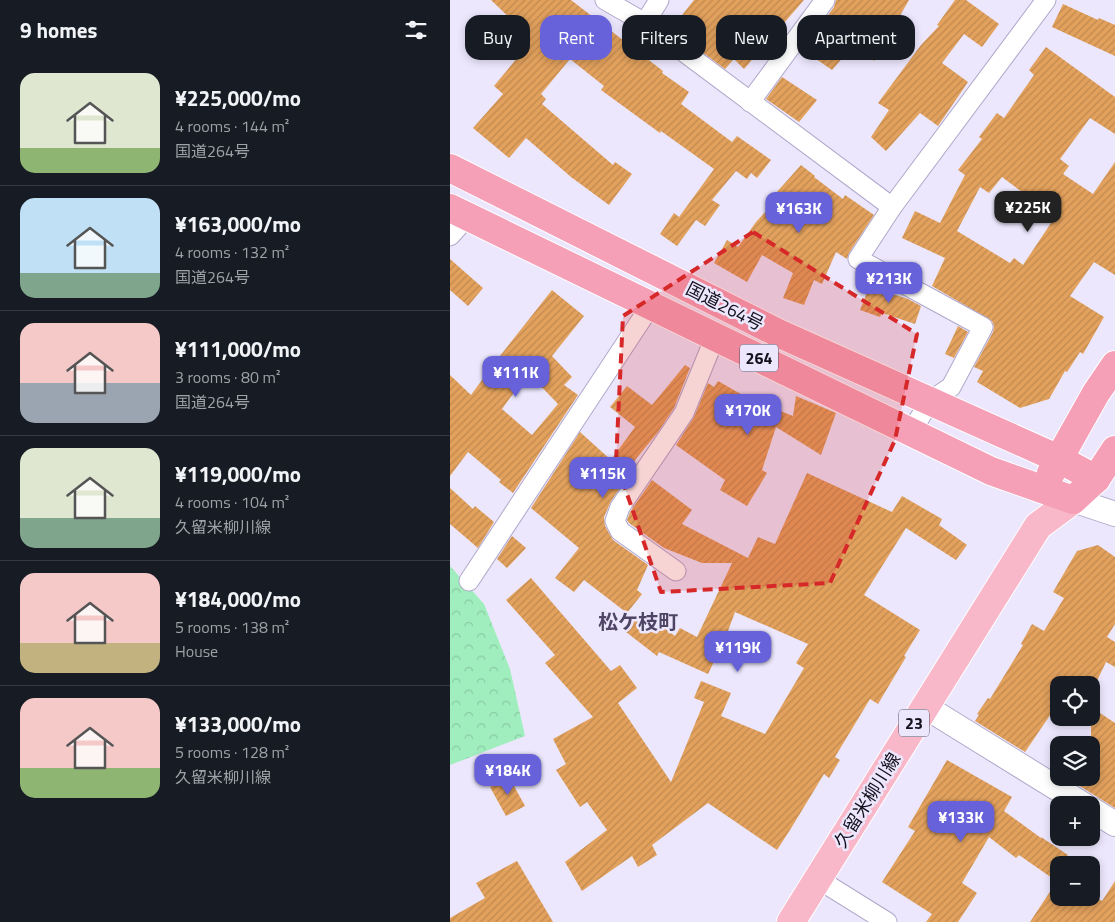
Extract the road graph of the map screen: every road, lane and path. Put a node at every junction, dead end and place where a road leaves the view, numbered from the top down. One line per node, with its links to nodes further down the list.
1 (605, 0): 5 (street)
2 (659, 0): 6 (street)
3 (825, 0): 8 (street)
4 (1046, 0): 10 (street)
5 (631, 15)
6 (650, 15)
7 (694, 60): 8 (street)
8 (750, 102): 10 (street)
9 (450, 168): 16 (highway, 国道264号 / 264)
10 (892, 207): 16 (street)
11 (459, 212): 12 (street); 13 (highway, 国道264号 / 264)
12 (450, 236)
13 (651, 306): 14 (highway, 国道264号 / 264); 27 (street)
14 (715, 337): 17 (highway, 国道264号 / 264); 26 (street)
15 (1115, 365): 19 (highway)
16 (930, 401): 17 (street); 19 (highway, 国道264号 / 264)
17 (911, 432): 21 (highway, 国道264号 / 264)
18 (1115, 450): 20 (highway)
19 (1059, 458): 20 (highway, 国道264号 / 264); 21 (highway)
20 (1096, 479): 22 (highway); 23 (street)
21 (1042, 489): 22 (highway, 国道264号 / 264); 25 (main road, 久留米柳川線 / 23)
22 (1073, 500): 24 (street); 25 (main road, 久留米柳川線 / 23)
23 (1115, 504)
24 (1115, 514)
25 (1038, 526): 28 (main road, 久留米柳川線 / 23)
26 (676, 571)
27 (469, 582)
28 (924, 706): 29 (street); 32 (main road, 久留米柳川線 / 23)
29 (1069, 796)
30 (1100, 815): 31 (street)
31 (1115, 824)
32 (818, 879): 33 (main road, 久留米柳川線 / 23); 34 (street)
33 (791, 922)
34 (887, 922)

